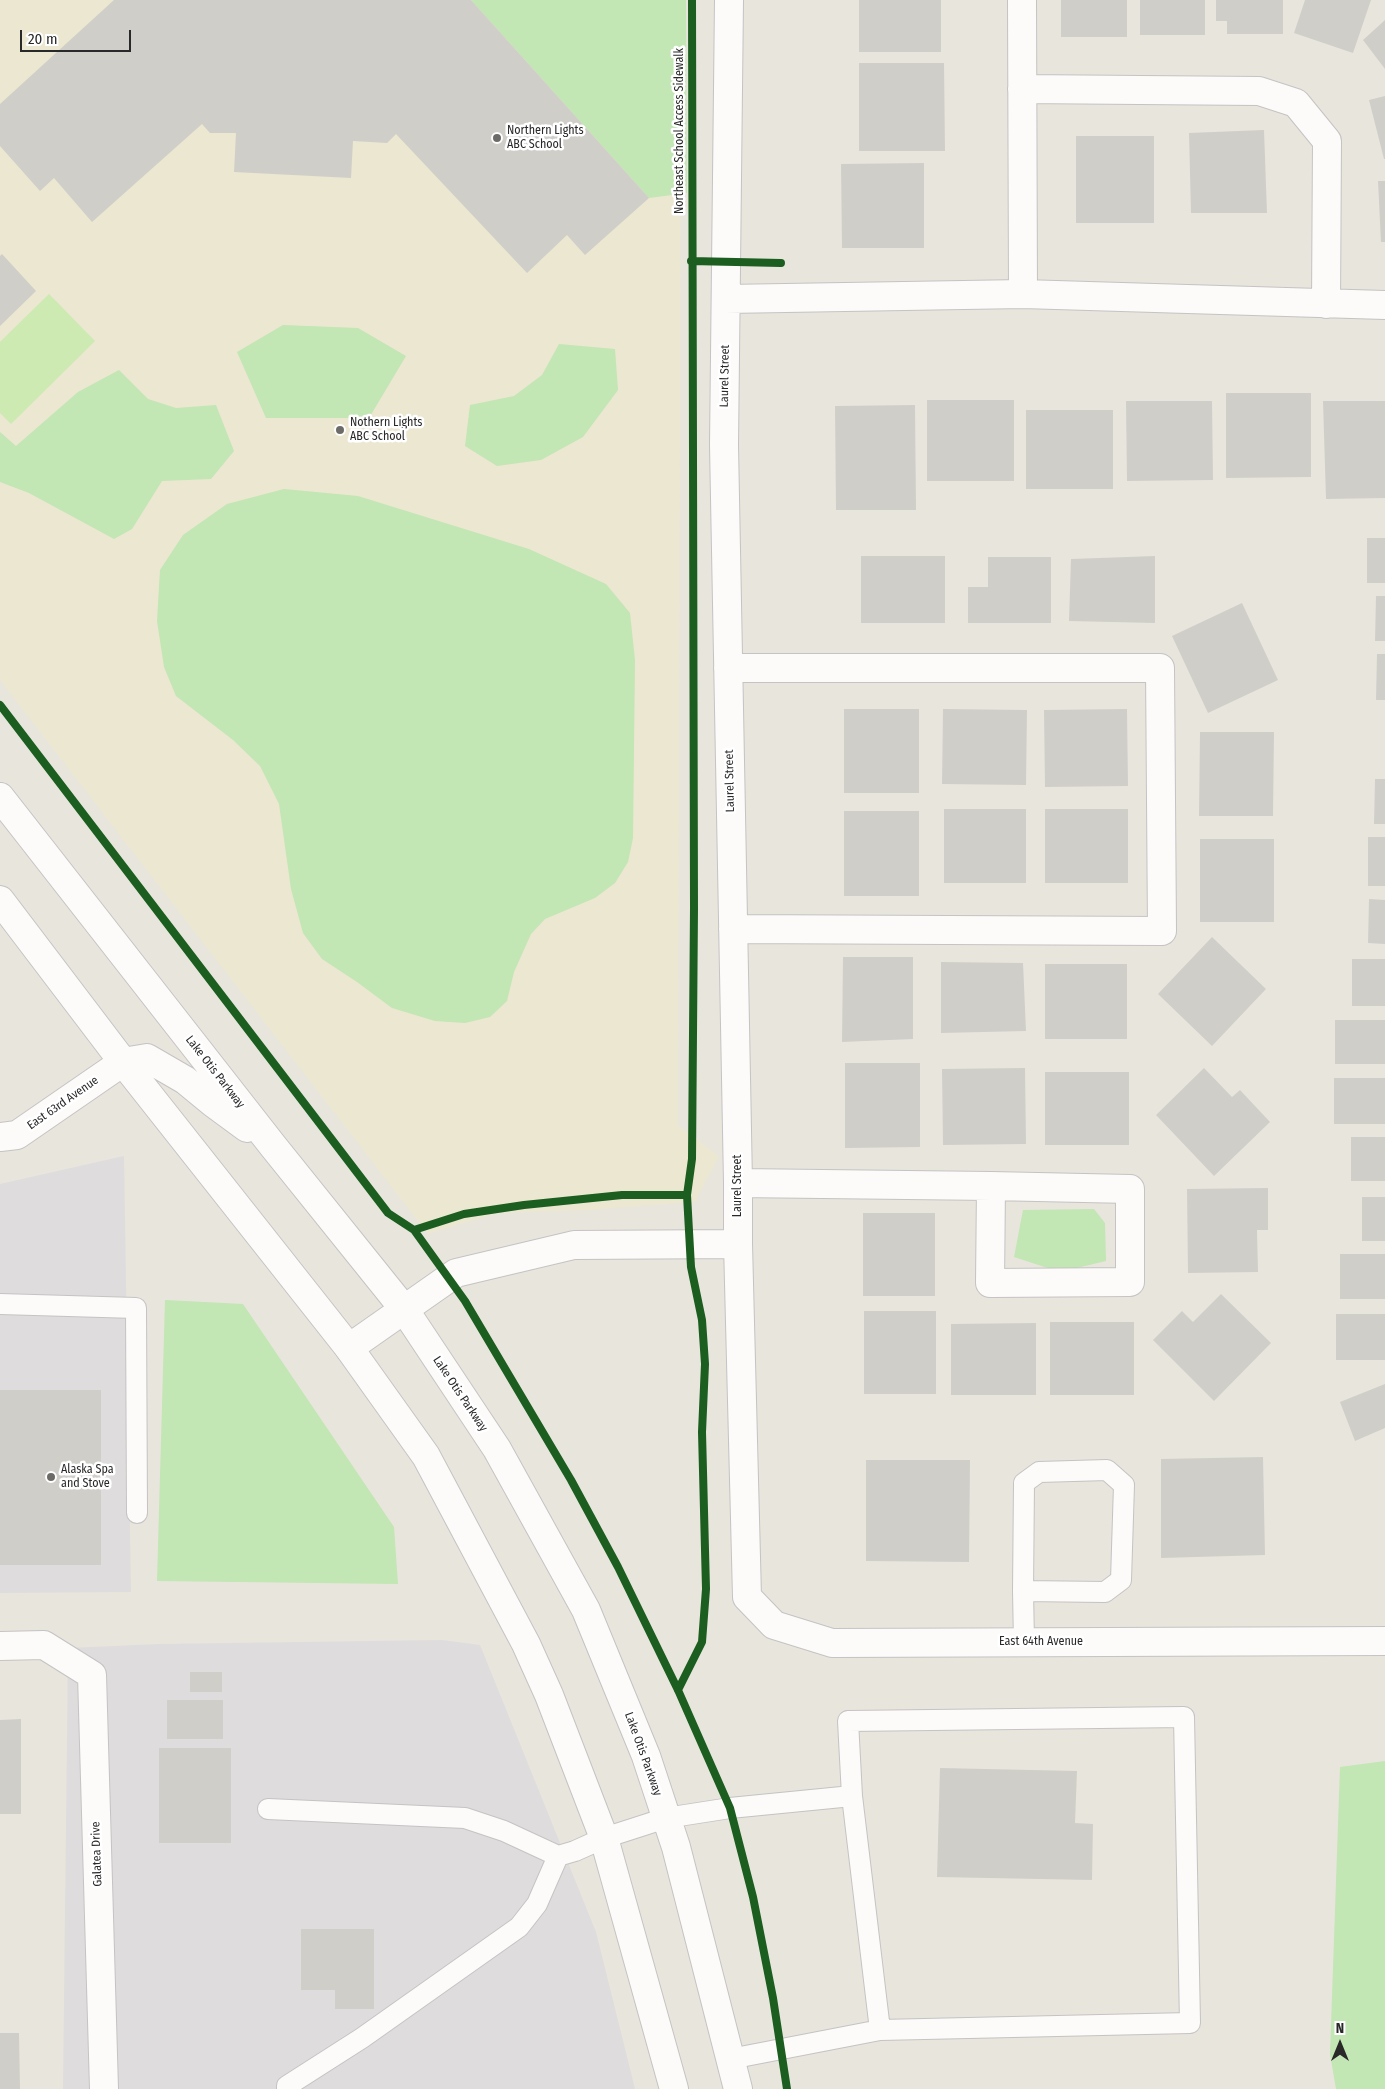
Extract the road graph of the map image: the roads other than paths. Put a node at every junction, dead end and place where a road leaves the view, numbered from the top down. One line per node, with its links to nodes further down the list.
1 (729, 0): 5 (street, Laurel Street)
2 (1022, 0): 3 (street)
3 (1022, 89): 4 (street); 6 (street)
4 (1023, 294): 5 (street); 6 (street)
5 (726, 299): 8 (street, Laurel Street)
6 (1326, 304): 7 (street)
7 (1385, 305)
8 (728, 668): 11 (street, Laurel Street); 11 (street)
9 (0, 797): 14 (street, Lake Otis Parkway)
10 (0, 900): 12 (street)
11 (733, 929): 15 (street, Laurel Street)
12 (123, 1062): 13 (street, East 63rd Avenue); 14 (street); 20 (street)
13 (0, 1137)
14 (273, 1146): 19 (street, Lake Otis Parkway)
15 (738, 1183): 16 (street); 17 (street, Laurel Street)
16 (991, 1186): 16 (street)
17 (738, 1244): 19 (street); 22 (street, Laurel Street)
18 (0, 1304): 21 (lane)
19 (404, 1309): 20 (street); 29 (street, Lake Otis Parkway)
20 (349, 1348): 30 (street)
21 (137, 1512)
22 (746, 1562): 25 (street, East 64th Avenue)
23 (1023, 1591): 23 (lane); 25 (lane)
24 (1385, 1641): 25 (street, East 64th Avenue)
25 (1024, 1642)
26 (0, 1646): 34 (street, Galatea Drive)
27 (852, 1796): 29 (lane); 32 (lane); 32 (lane)
28 (268, 1809): 31 (lane)
29 (666, 1818): 30 (lane); 33 (street, Lake Otis Parkway)
30 (604, 1838): 31 (lane); 36 (street)
31 (558, 1856): 35 (lane)
32 (880, 2030): 33 (lane)
33 (730, 2059): 37 (street, Lake Otis Parkway)
34 (104, 2089)
35 (287, 2089)
36 (674, 2089)
37 (738, 2089)

